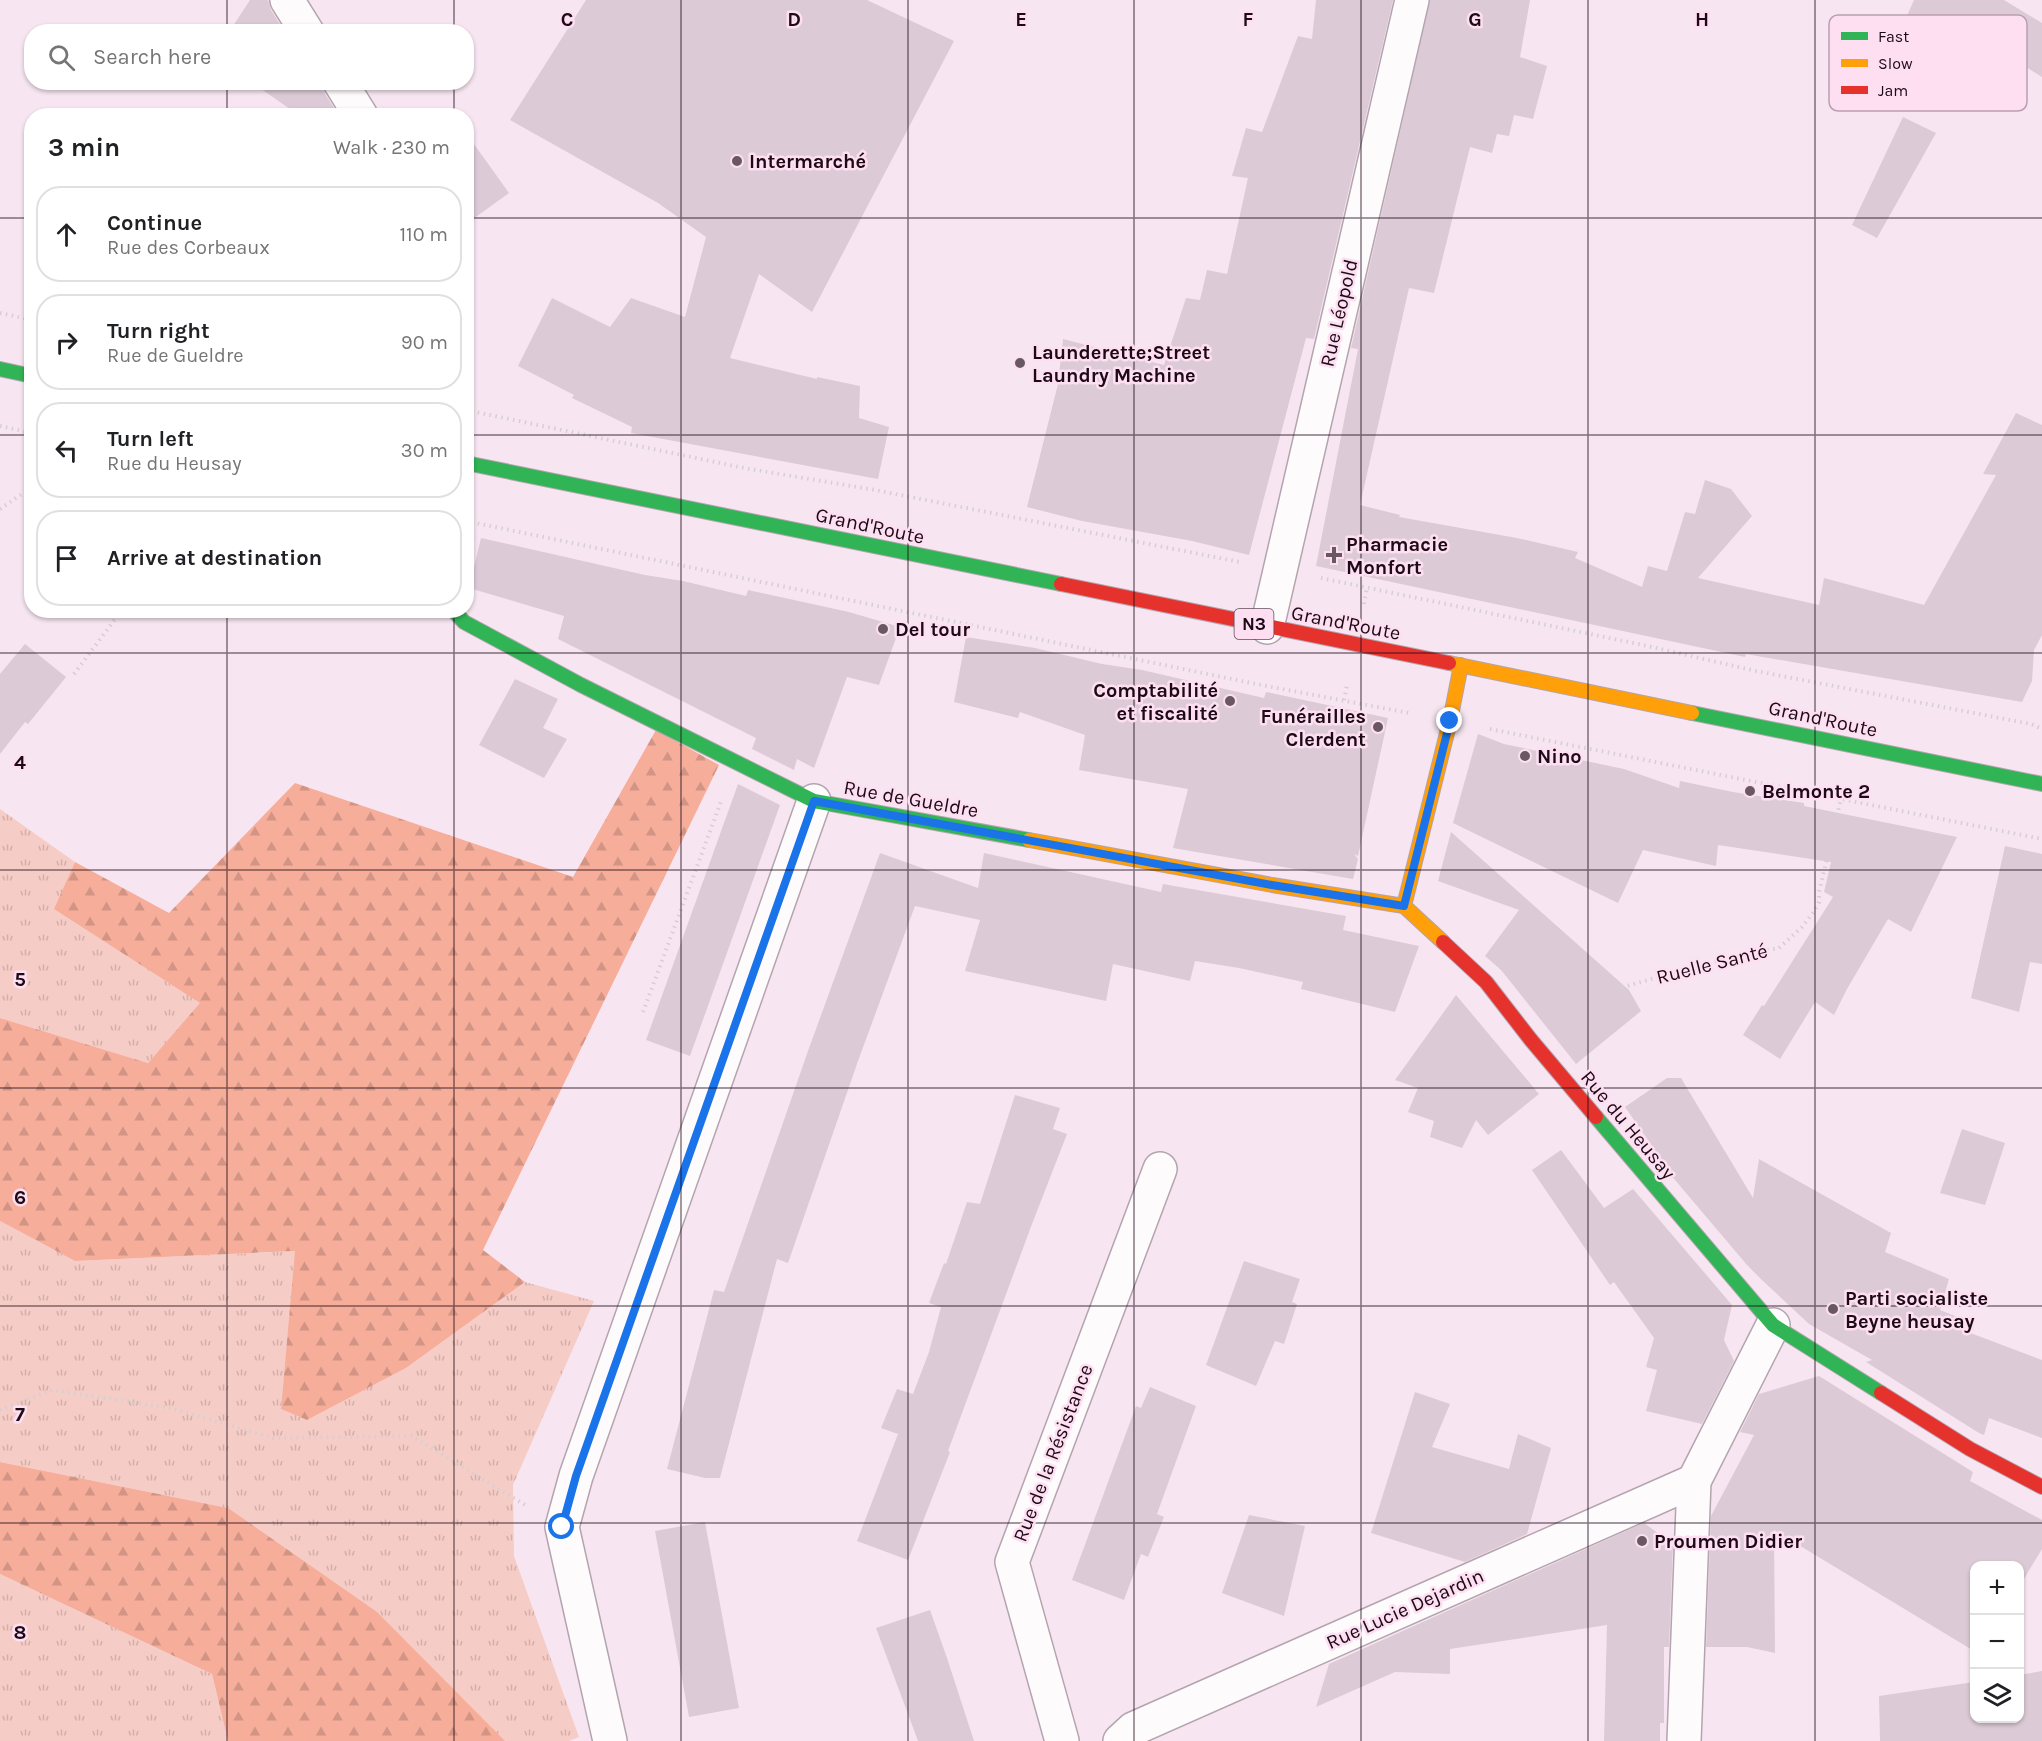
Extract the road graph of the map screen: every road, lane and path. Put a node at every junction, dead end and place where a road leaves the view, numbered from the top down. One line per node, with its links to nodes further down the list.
1 (287, 0): 3 (street)
2 (1412, 0): 18 (street, Rue Léopold)
3 (302, 24)
4 (345, 90): 5 (street)
5 (356, 108)
6 (0, 314): 7 (path)
7 (24, 318)
8 (0, 369): 9 (street)
9 (24, 374)
10 (0, 426): 11 (path)
11 (24, 431)
12 (474, 465): 18 (street, Grand'Route / N3)
13 (24, 492): 14 (path)
14 (0, 509)
15 (474, 523): 21 (path)
16 (116, 618): 20 (path)
17 (460, 618): 22 (street, Rue de Gueldre)
18 (1267, 627): 19 (street, Grand'Route / N3)
19 (1461, 665): 21 (street); 23 (street, Grand'Route / N3)
20 (74, 674)
21 (1450, 721): 24 (path); 27 (street)
22 (736, 763): 25 (street, Rue de Gueldre); 28 (path)
23 (2042, 784)
24 (1841, 799): 26 (path); 29 (path, Ruelle Santé)
25 (814, 801): 27 (street, Rue de Gueldre); 35 (street)
26 (2042, 839)
27 (1404, 906): 29 (street, Rue du Heusay)
28 (643, 1012)
29 (1531, 1040): 31 (street, Rue du Heusay)
30 (1160, 1169): 37 (street, Rue de la Résistance)
31 (1773, 1325): 33 (street); 34 (street, Rue du Heusay)
32 (0, 1410): 35 (path)
33 (1694, 1481): 38 (street, Rue Lucie Dejardin); 39 (street)
34 (2042, 1487)
35 (562, 1527): 36 (street)
36 (610, 1741)
37 (1062, 1741)
38 (1120, 1741)
39 (1684, 1741)

